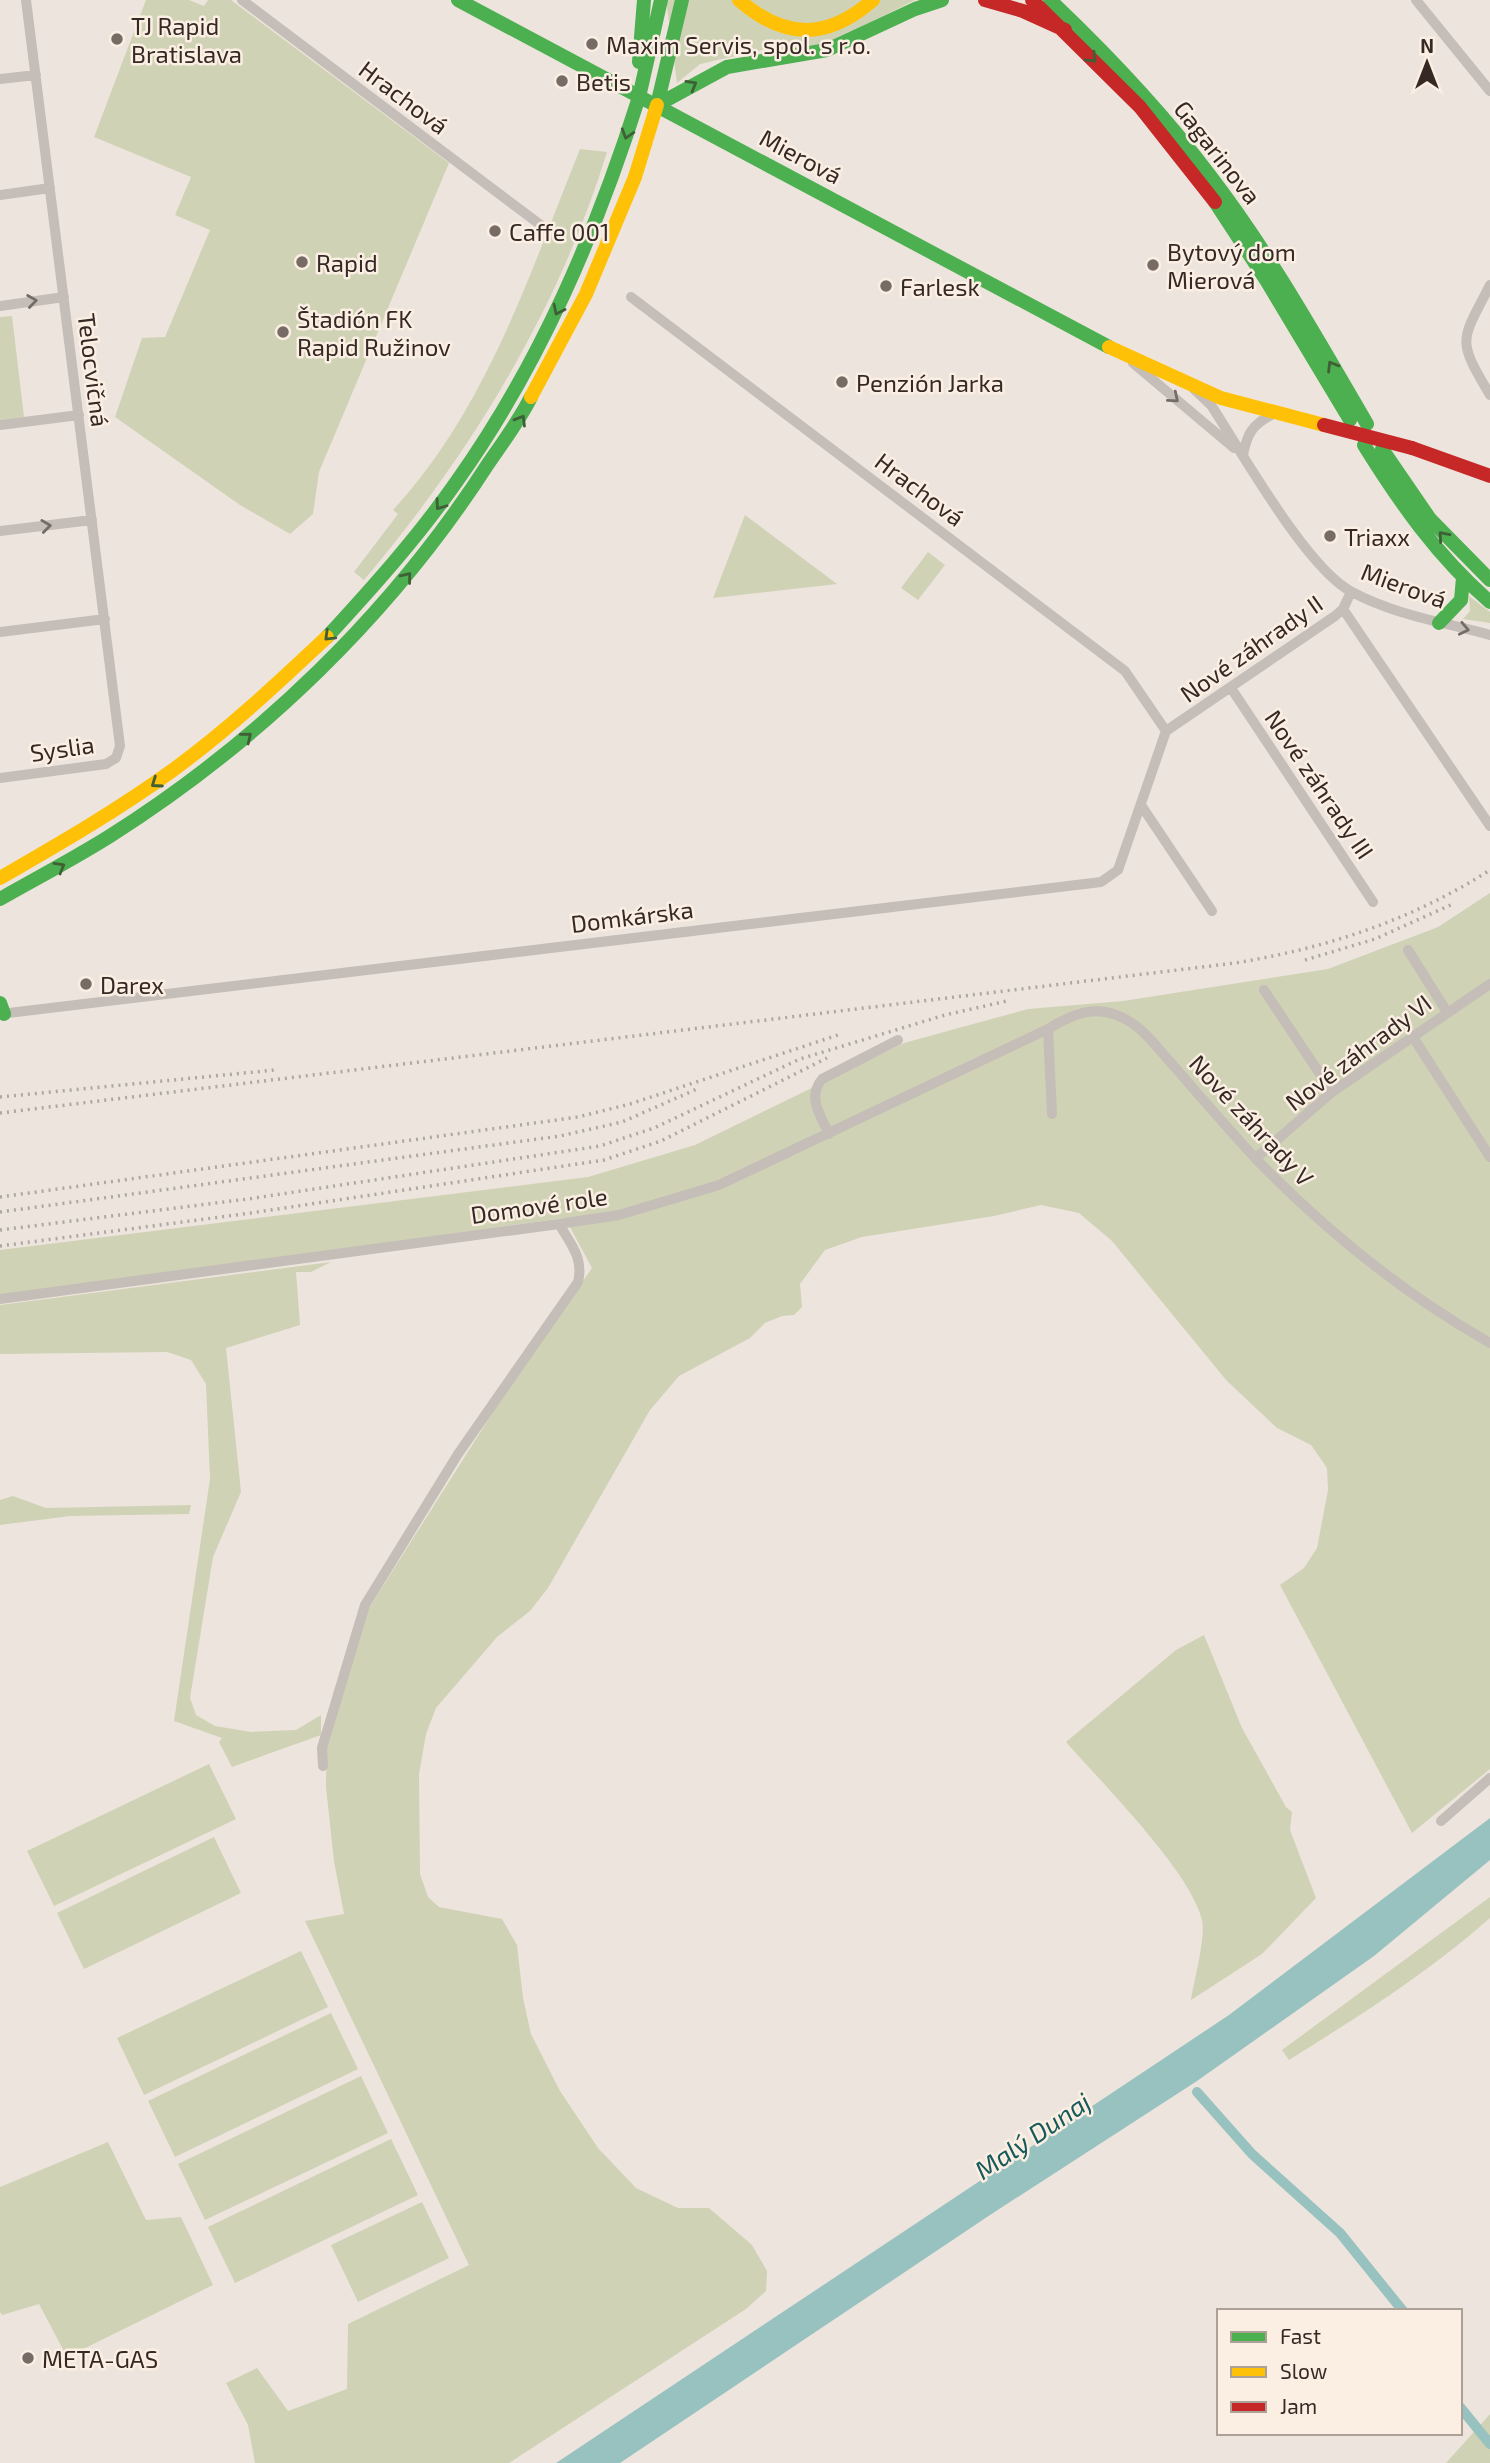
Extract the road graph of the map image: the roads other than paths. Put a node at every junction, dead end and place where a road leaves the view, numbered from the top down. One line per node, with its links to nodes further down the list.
1 (26, 0): 15 (street, Telocvičná)
2 (242, 0): 22 (street, Hrachová)
3 (458, 0): 27 (main road, Mierová)
4 (643, 0): 18 (main road, bridge)
5 (661, 0): 18 (main road, bridge)
6 (682, 0): 19 (main road)
7 (739, 0): 8 (main road)
8 (873, 0)
9 (942, 0): 19 (main road, one-way to 9)
10 (985, 0): 14 (main road)
11 (1032, 0): 14 (main road, Gagarinova)
12 (1050, 0): 33 (main road, Gagarinova, one-way to 12)
13 (1416, 0): 17 (street)
14 (1065, 30): 32 (main road, Gagarinova, one-way to 32)
15 (36, 75): 16 (street); 20 (street, Telocvičná)
16 (0, 79)
17 (1490, 91)
18 (639, 97): 56 (main road, one-way to 56)
19 (657, 105): 57 (main road, one-way to 19, bridge)
20 (50, 188): 21 (street); 24 (street, Telocvičná)
21 (0, 195)
22 (542, 226)
23 (1490, 285): 29 (street)
24 (64, 297): 26 (street, one-way to 24); 31 (street, Telocvičná)
25 (631, 297): 51 (street, Hrachová)
26 (0, 306)
27 (1122, 354): 28 (main road, Mierová); 37 (street, Mierová, one-way to 37)
28 (1191, 386): 30 (main road, Mierová); 37 (street, Mierová)
29 (1490, 396)
30 (1273, 414): 37 (street); 38 (main road, Mierová, bridge)
31 (79, 415): 34 (street); 39 (street, Telocvičná)
32 (1350, 420)
33 (1367, 424)
34 (0, 425)
35 (1364, 445): 41 (main road)
36 (1382, 449): 42 (main road, one-way to 36)
37 (1243, 455): 43 (street, Mierová)
38 (1490, 476)
39 (92, 520): 40 (street, one-way to 39); 46 (street, Telocvičná)
40 (0, 531)
41 (1463, 578): 44 (main road); 47 (main road)
42 (1490, 580)
43 (1351, 592): 45 (street, Nové záhrady II); 47 (street, Mierová)
44 (1490, 602)
45 (1343, 609): 50 (street, Nové záhrady II); 55 (street)
46 (105, 619): 48 (street); 52 (street, Telocvičná)
47 (1439, 623): 49 (street, Mierová, one-way to 49)
48 (0, 632)
49 (1490, 635)
50 (1231, 688): 51 (street, Nové záhrady II); 58 (street, Nové záhrady III)
51 (1166, 731): 54 (street, Domkárska)
52 (120, 746): 53 (street, Syslia)
53 (0, 778)
54 (1141, 805): 59 (street); 63 (street, Domkárska)
55 (1490, 825)
56 (0, 878)
57 (0, 899)
58 (1373, 902)
59 (1212, 911)
60 (1408, 950): 64 (street)
61 (1490, 984): 64 (street, Nové záhrady VI)
62 (1264, 990): 68 (street)
63 (1, 1011)
64 (1447, 1012): 66 (street, Nové záhrady VI)
65 (1048, 1029): 69 (street); 70 (street, Domové role); 72 (street, Nové záhrady V)
66 (1413, 1037): 68 (street, Nové záhrady VI); 71 (street)
67 (898, 1040): 70 (street)
68 (1332, 1092): 72 (street, Nové záhrady VI)
69 (1052, 1114)
70 (829, 1134): 73 (street, Domové role)
71 (1490, 1157)
72 (1256, 1158): 75 (street, Nové záhrady V)
73 (559, 1224): 74 (street, Domové role); 76 (street)
74 (0, 1299)
75 (1490, 1343)
76 (323, 1766)
77 (1490, 1778): 78 (street)
78 (1441, 1821)

